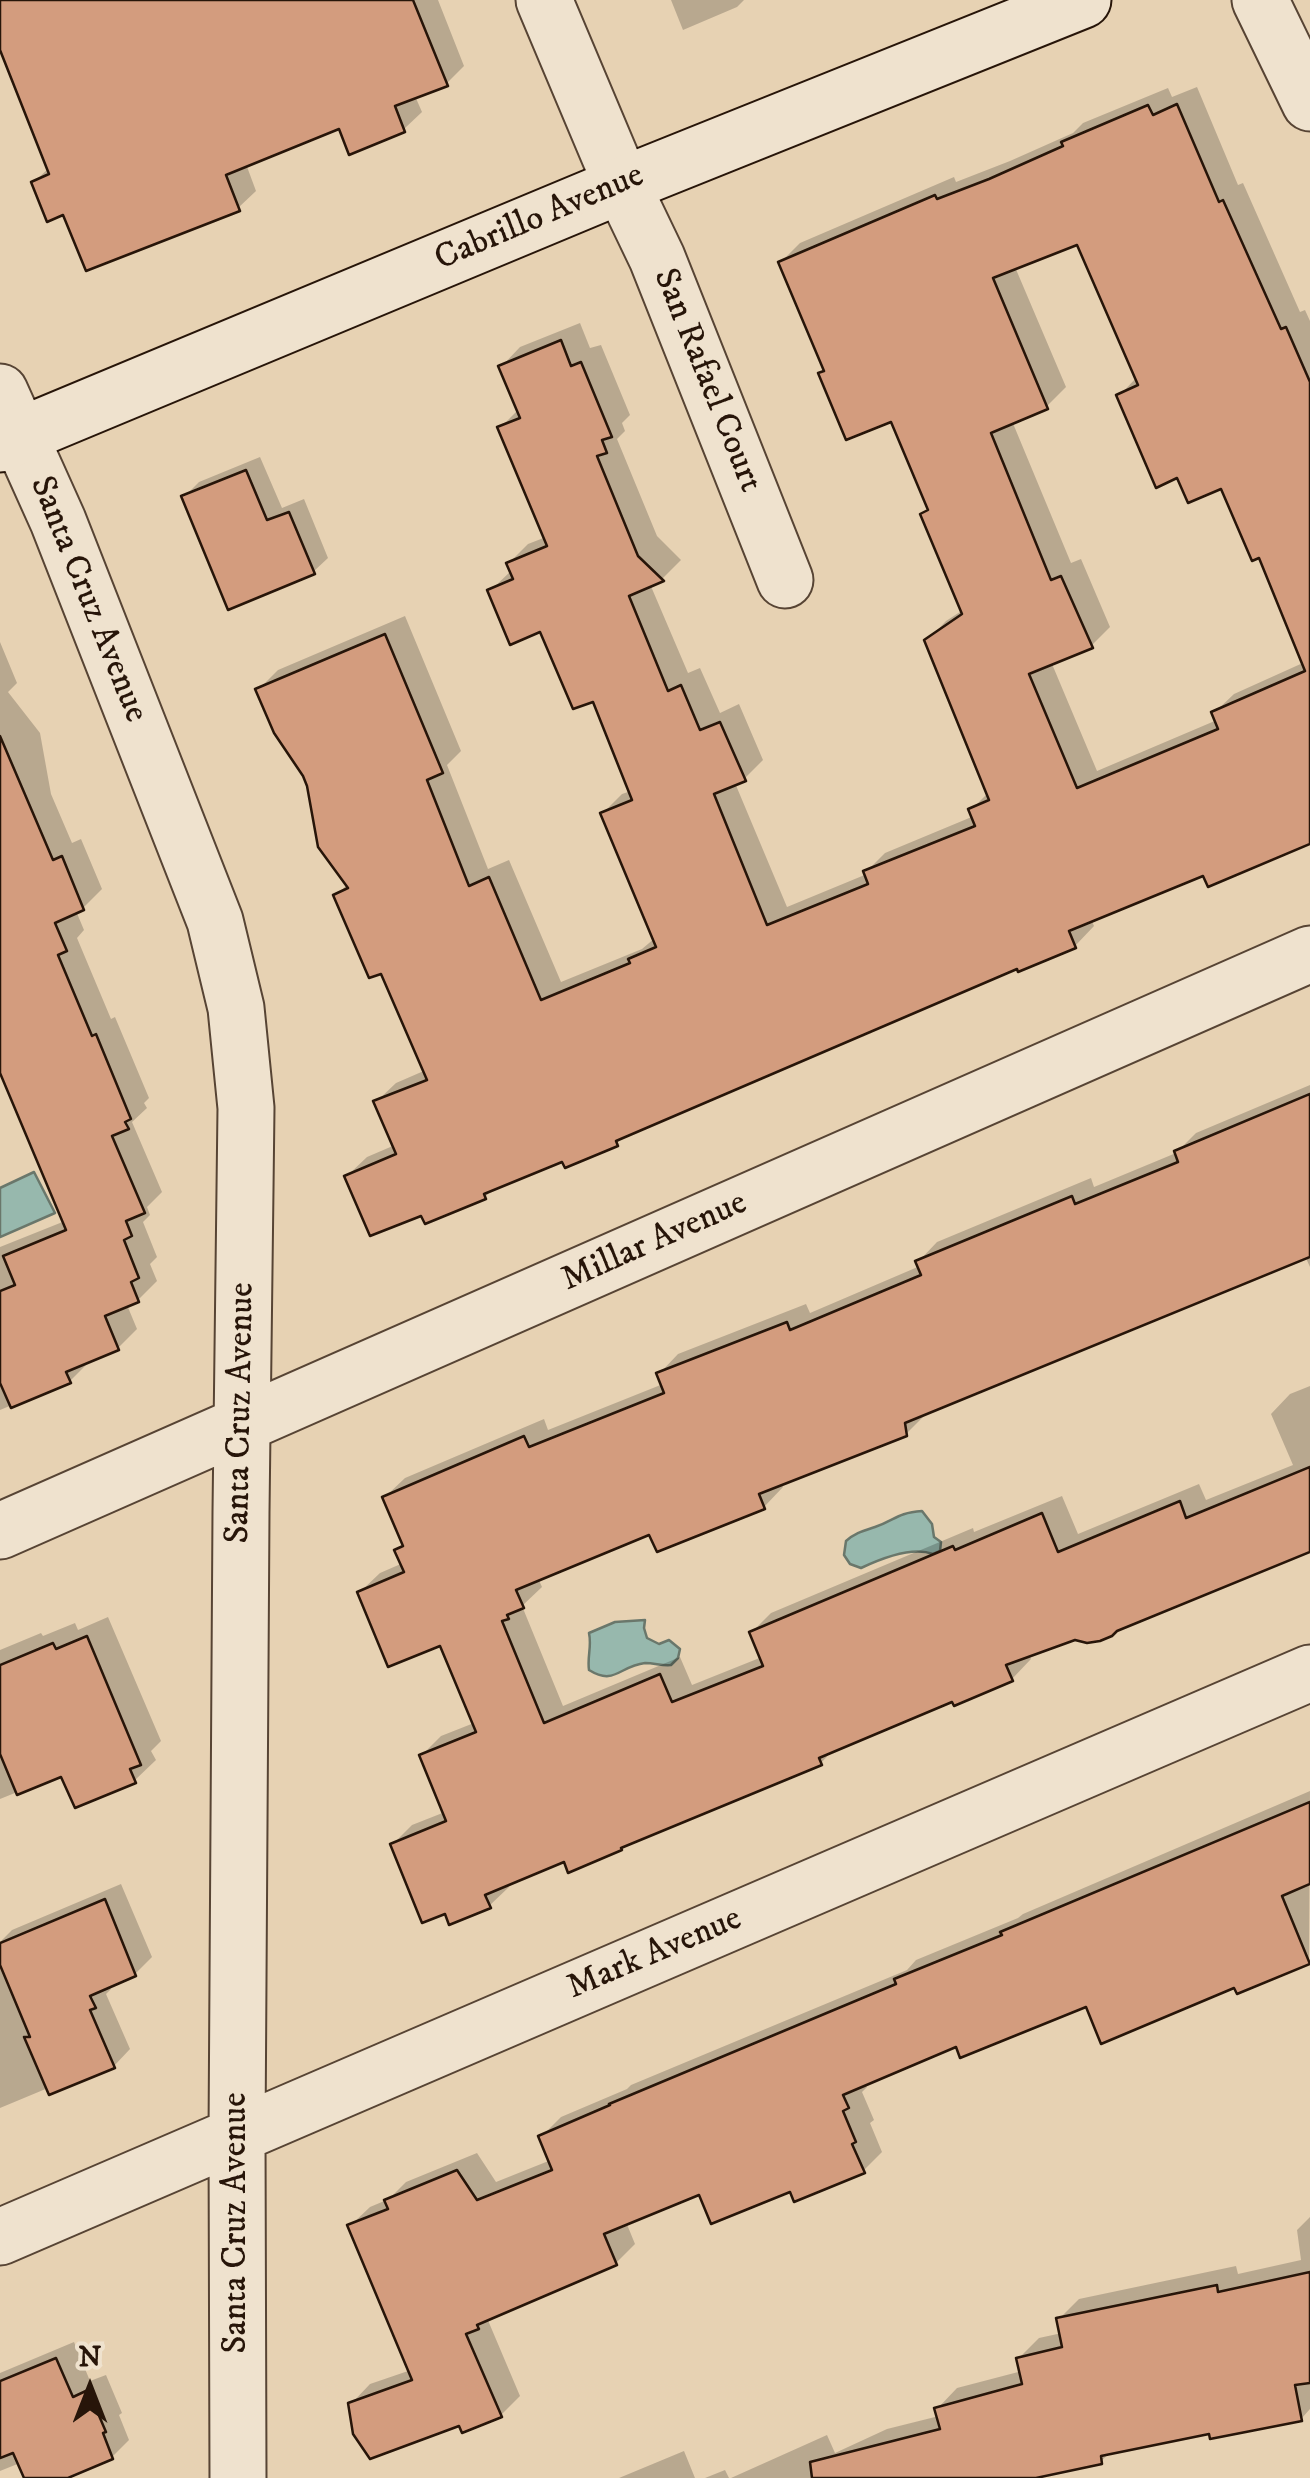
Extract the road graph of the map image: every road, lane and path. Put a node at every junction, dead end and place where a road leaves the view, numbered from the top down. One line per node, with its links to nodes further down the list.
1 (544, 0): 5 (street, San Rafael Court)
2 (1083, 0): 5 (street, Cabrillo Avenue)
3 (1260, 0): 4 (street)
4 (1310, 103)
5 (622, 184): 6 (street, Cabrillo Avenue); 7 (street, San Rafael Court)
6 (7, 424): 9 (street, Santa Cruz Avenue)
7 (785, 580)
8 (1310, 954): 9 (street, Millar Avenue)
9 (241, 1427): 10 (street, Millar Avenue); 12 (street, Santa Cruz Avenue)
10 (0, 1532)
11 (1310, 1673): 12 (street, Mark Avenue)
12 (237, 2134): 13 (street, Mark Avenue); 14 (street, Santa Cruz Avenue)
13 (0, 2238)
14 (238, 2478)

